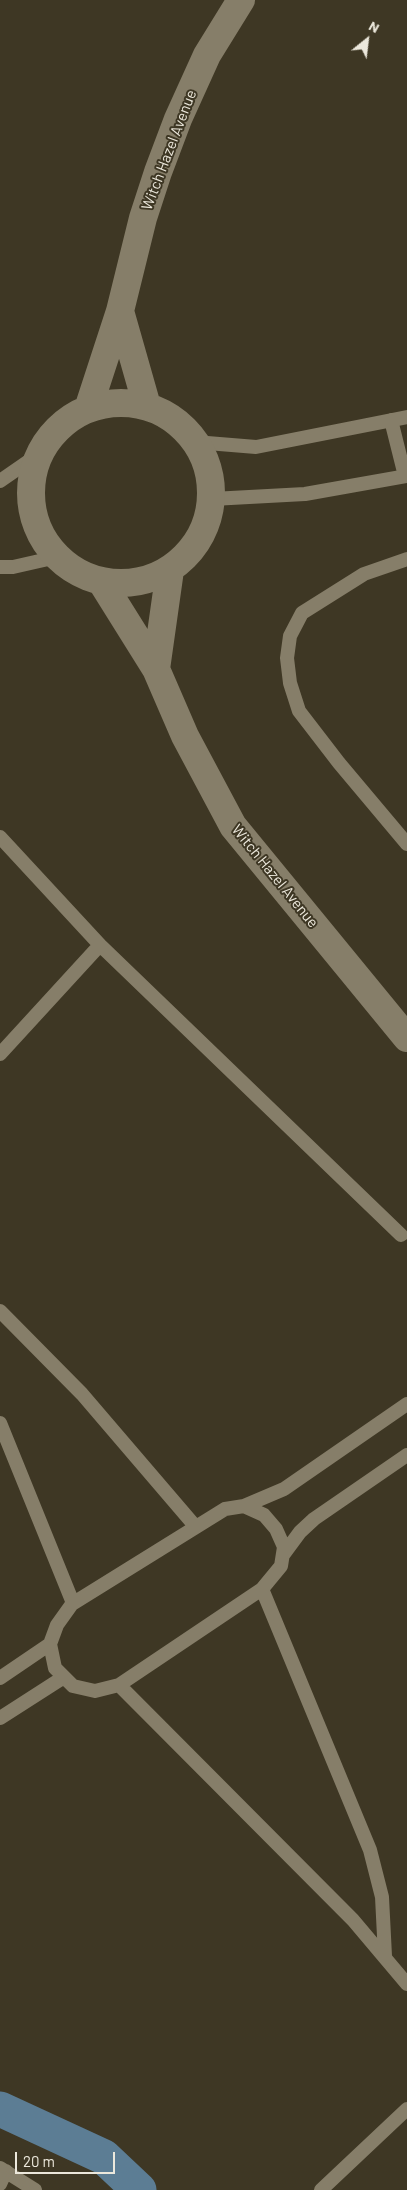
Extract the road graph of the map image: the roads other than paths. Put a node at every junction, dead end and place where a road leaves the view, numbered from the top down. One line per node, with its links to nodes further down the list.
1 (241, 0): 2 (street, Witch Hazel Avenue)
2 (120, 310): 3 (street, Witch Hazel Avenue); 4 (street, Witch Hazel Avenue)
3 (146, 406): 4 (street); 7 (street)
4 (88, 409): 8 (street)
5 (407, 417): 6 (lane)
6 (391, 420): 7 (lane); 9 (lane)
7 (195, 442): 11 (street)
8 (39, 454): 10 (lane); 12 (street)
9 (406, 476): 11 (lane)
10 (0, 481)
11 (212, 499): 15 (street)
12 (57, 557): 14 (lane); 16 (street)
13 (407, 560): 19 (lane)
14 (0, 567)
15 (170, 570): 16 (street); 17 (street)
16 (101, 581): 17 (street, Witch Hazel Avenue)
17 (156, 669): 21 (street, Witch Hazel Avenue)
18 (0, 836): 20 (lane)
19 (407, 844)
20 (100, 946): 22 (lane); 23 (lane)
21 (407, 1038)
22 (0, 1054)
23 (401, 1235)
24 (0, 1311): 29 (lane)
25 (407, 1404): 28 (lane)
26 (0, 1423): 32 (lane)
27 (407, 1455): 30 (lane)
28 (244, 1506): 29 (lane); 30 (lane)
29 (195, 1526): 32 (lane)
30 (283, 1555): 31 (lane)
31 (262, 1589): 36 (lane); 38 (lane)
32 (73, 1604): 33 (lane)
33 (50, 1644): 34 (lane); 35 (lane)
34 (64, 1677): 36 (lane); 37 (lane)
35 (0, 1678)
36 (119, 1684): 38 (lane)
37 (0, 1718)
38 (385, 1956): 39 (lane)
39 (407, 1984)
40 (407, 2109): 43 (lane)
41 (2, 2174): 42 (lane)
42 (35, 2190)
43 (321, 2190)

